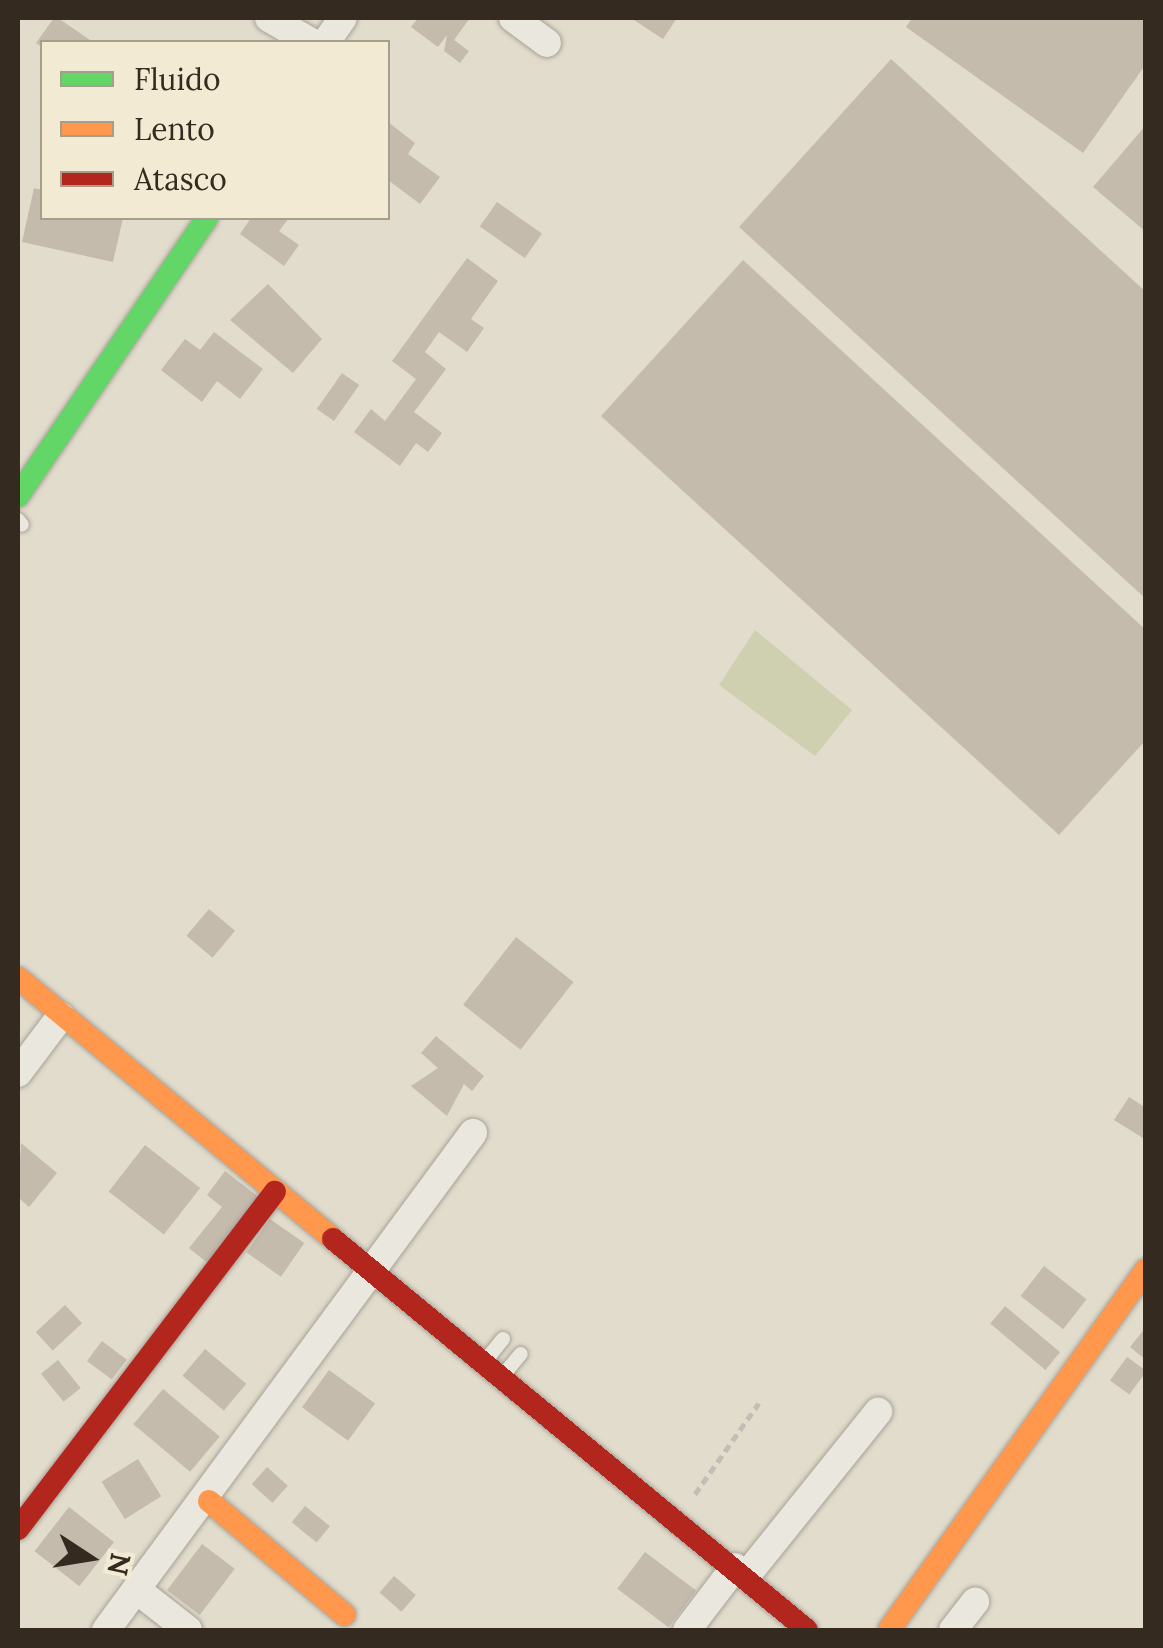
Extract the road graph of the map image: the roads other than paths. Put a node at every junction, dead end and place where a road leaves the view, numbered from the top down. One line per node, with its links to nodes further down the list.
1 (268, 18): 3 (street)
2 (513, 18): 4 (street)
3 (326, 30)
4 (547, 43)
5 (206, 220): 6 (street)
6 (18, 496)
7 (18, 978): 8 (street)
8 (61, 1016): 9 (street); 11 (street)
9 (18, 1073)
10 (473, 1133): 13 (street)
11 (276, 1192): 13 (street); 19 (street)
12 (1146, 1270): 28 (street)
13 (376, 1272): 16 (street); 18 (street)
14 (503, 1339): 16 (lane)
15 (521, 1354): 16 (lane)
16 (495, 1367): 20 (street)
17 (878, 1412): 20 (street)
18 (209, 1500): 21 (street); 23 (street)
19 (18, 1529)
20 (740, 1571): 26 (street); 27 (street)
21 (137, 1590): 24 (street); 25 (street)
22 (975, 1602): 29 (street)
23 (345, 1614)
24 (106, 1630)
25 (188, 1630)
26 (687, 1630)
27 (807, 1630)
28 (889, 1630)
29 (953, 1630)

